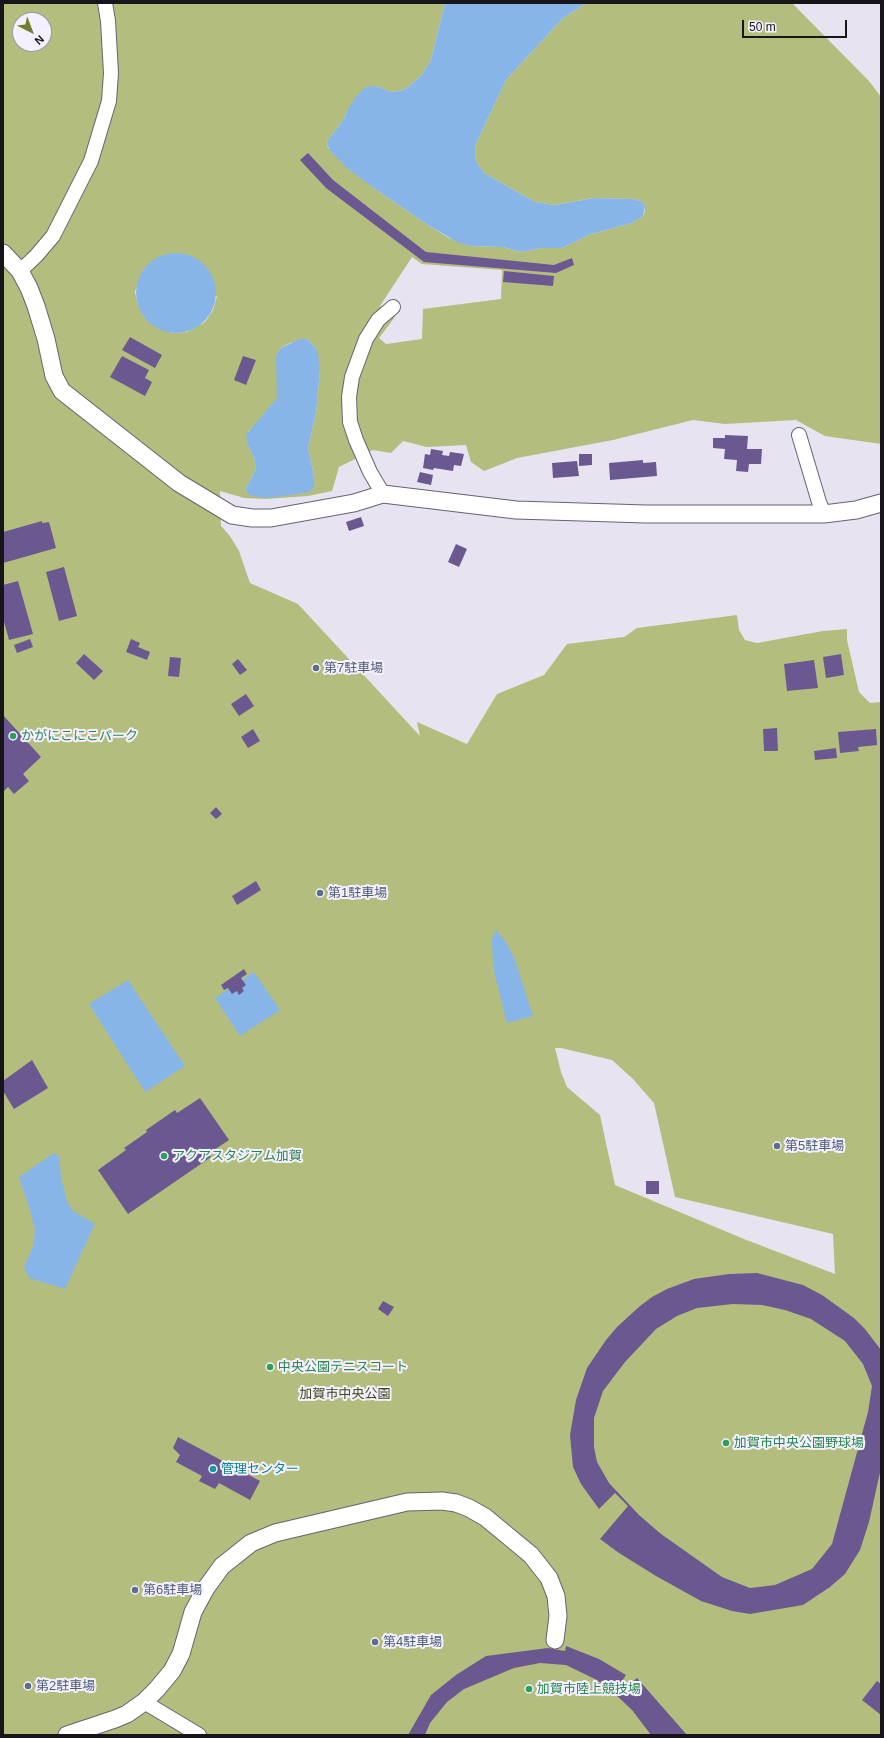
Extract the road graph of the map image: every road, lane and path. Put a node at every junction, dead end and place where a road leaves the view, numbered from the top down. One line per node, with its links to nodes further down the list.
1 (105, 3): 3 (street)
2 (3, 253): 3 (street)
3 (20, 271): 6 (street)
4 (393, 307): 6 (street)
5 (799, 435): 8 (street)
6 (383, 494): 8 (street)
7 (881, 503): 8 (street)
8 (824, 514)
9 (555, 1640): 10 (street)
10 (144, 1702): 11 (street); 12 (street)
11 (67, 1735)
12 (199, 1735)

